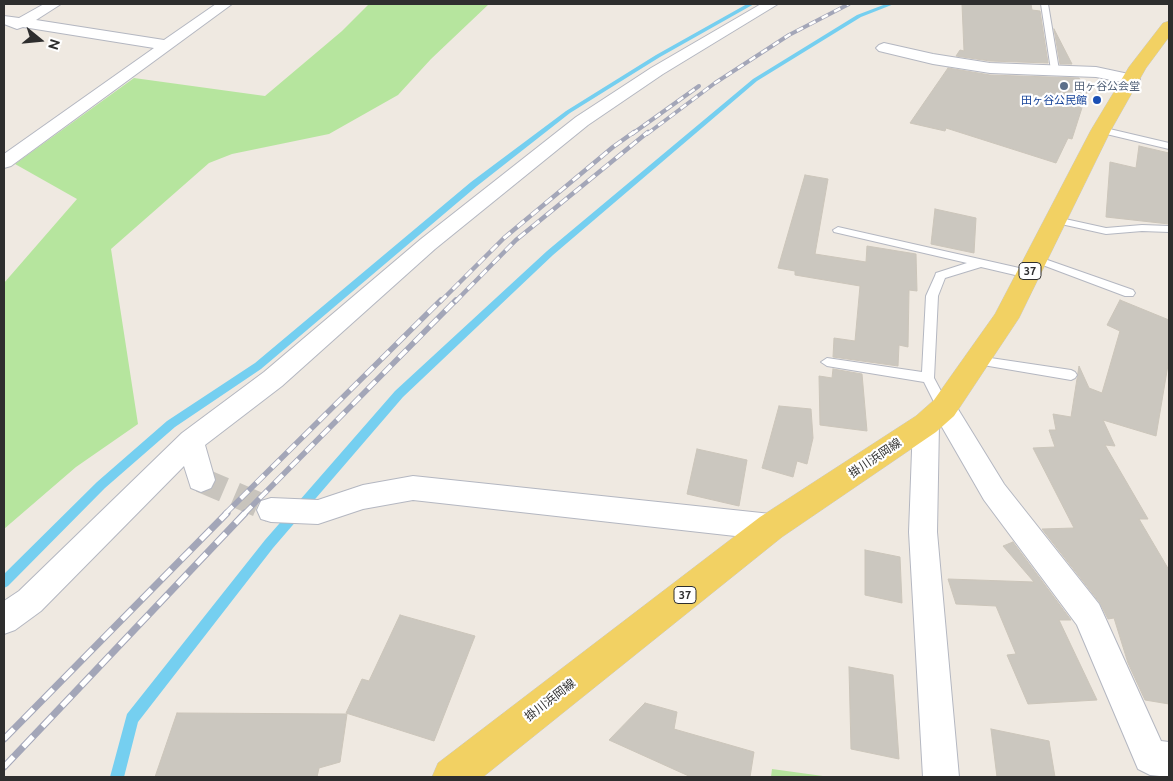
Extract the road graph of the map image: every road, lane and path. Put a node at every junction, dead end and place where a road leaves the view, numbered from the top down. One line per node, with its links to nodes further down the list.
1 (54, 4): 6 (street)
2 (225, 4): 9 (street)
3 (771, 4): 27 (street)
4 (1044, 4): 11 (lane)
5 (4, 20): 6 (street)
6 (21, 22): 8 (street); 9 (street)
7 (1169, 26): 12 (main road, 掛川浜岡線 / 37)
8 (4, 33)
9 (166, 45): 15 (street)
10 (884, 48): 11 (street)
11 (1055, 70): 12 (street)
12 (1132, 79): 13 (main road, 掛川浜岡線 / 37)
13 (1101, 130): 14 (lane); 16 (main road, 掛川浜岡線 / 37)
14 (1169, 146)
15 (4, 162)
16 (1056, 220): 17 (lane); 20 (main road, 掛川浜岡線 / 37)
17 (1169, 229)
18 (838, 230): 19 (lane)
19 (980, 263): 20 (lane); 25 (lane)
20 (1032, 267): 21 (lane); 22 (main road, 掛川浜岡線 / 37)
21 (1128, 292)
22 (977, 360): 24 (lane); 26 (main road, 掛川浜岡線 / 37)
23 (827, 362): 25 (lane)
24 (1071, 375)
25 (928, 378): 26 (lane)
26 (935, 416): 30 (main road, 掛川浜岡線 / 37); 32 (street); 34 (street)
27 (191, 441): 28 (street); 31 (street)
28 (201, 480)
29 (270, 510): 30 (street)
30 (771, 527): 33 (main road, 掛川浜岡線 / 37)
31 (4, 618)
32 (1157, 765)
33 (452, 777)
34 (941, 777)

